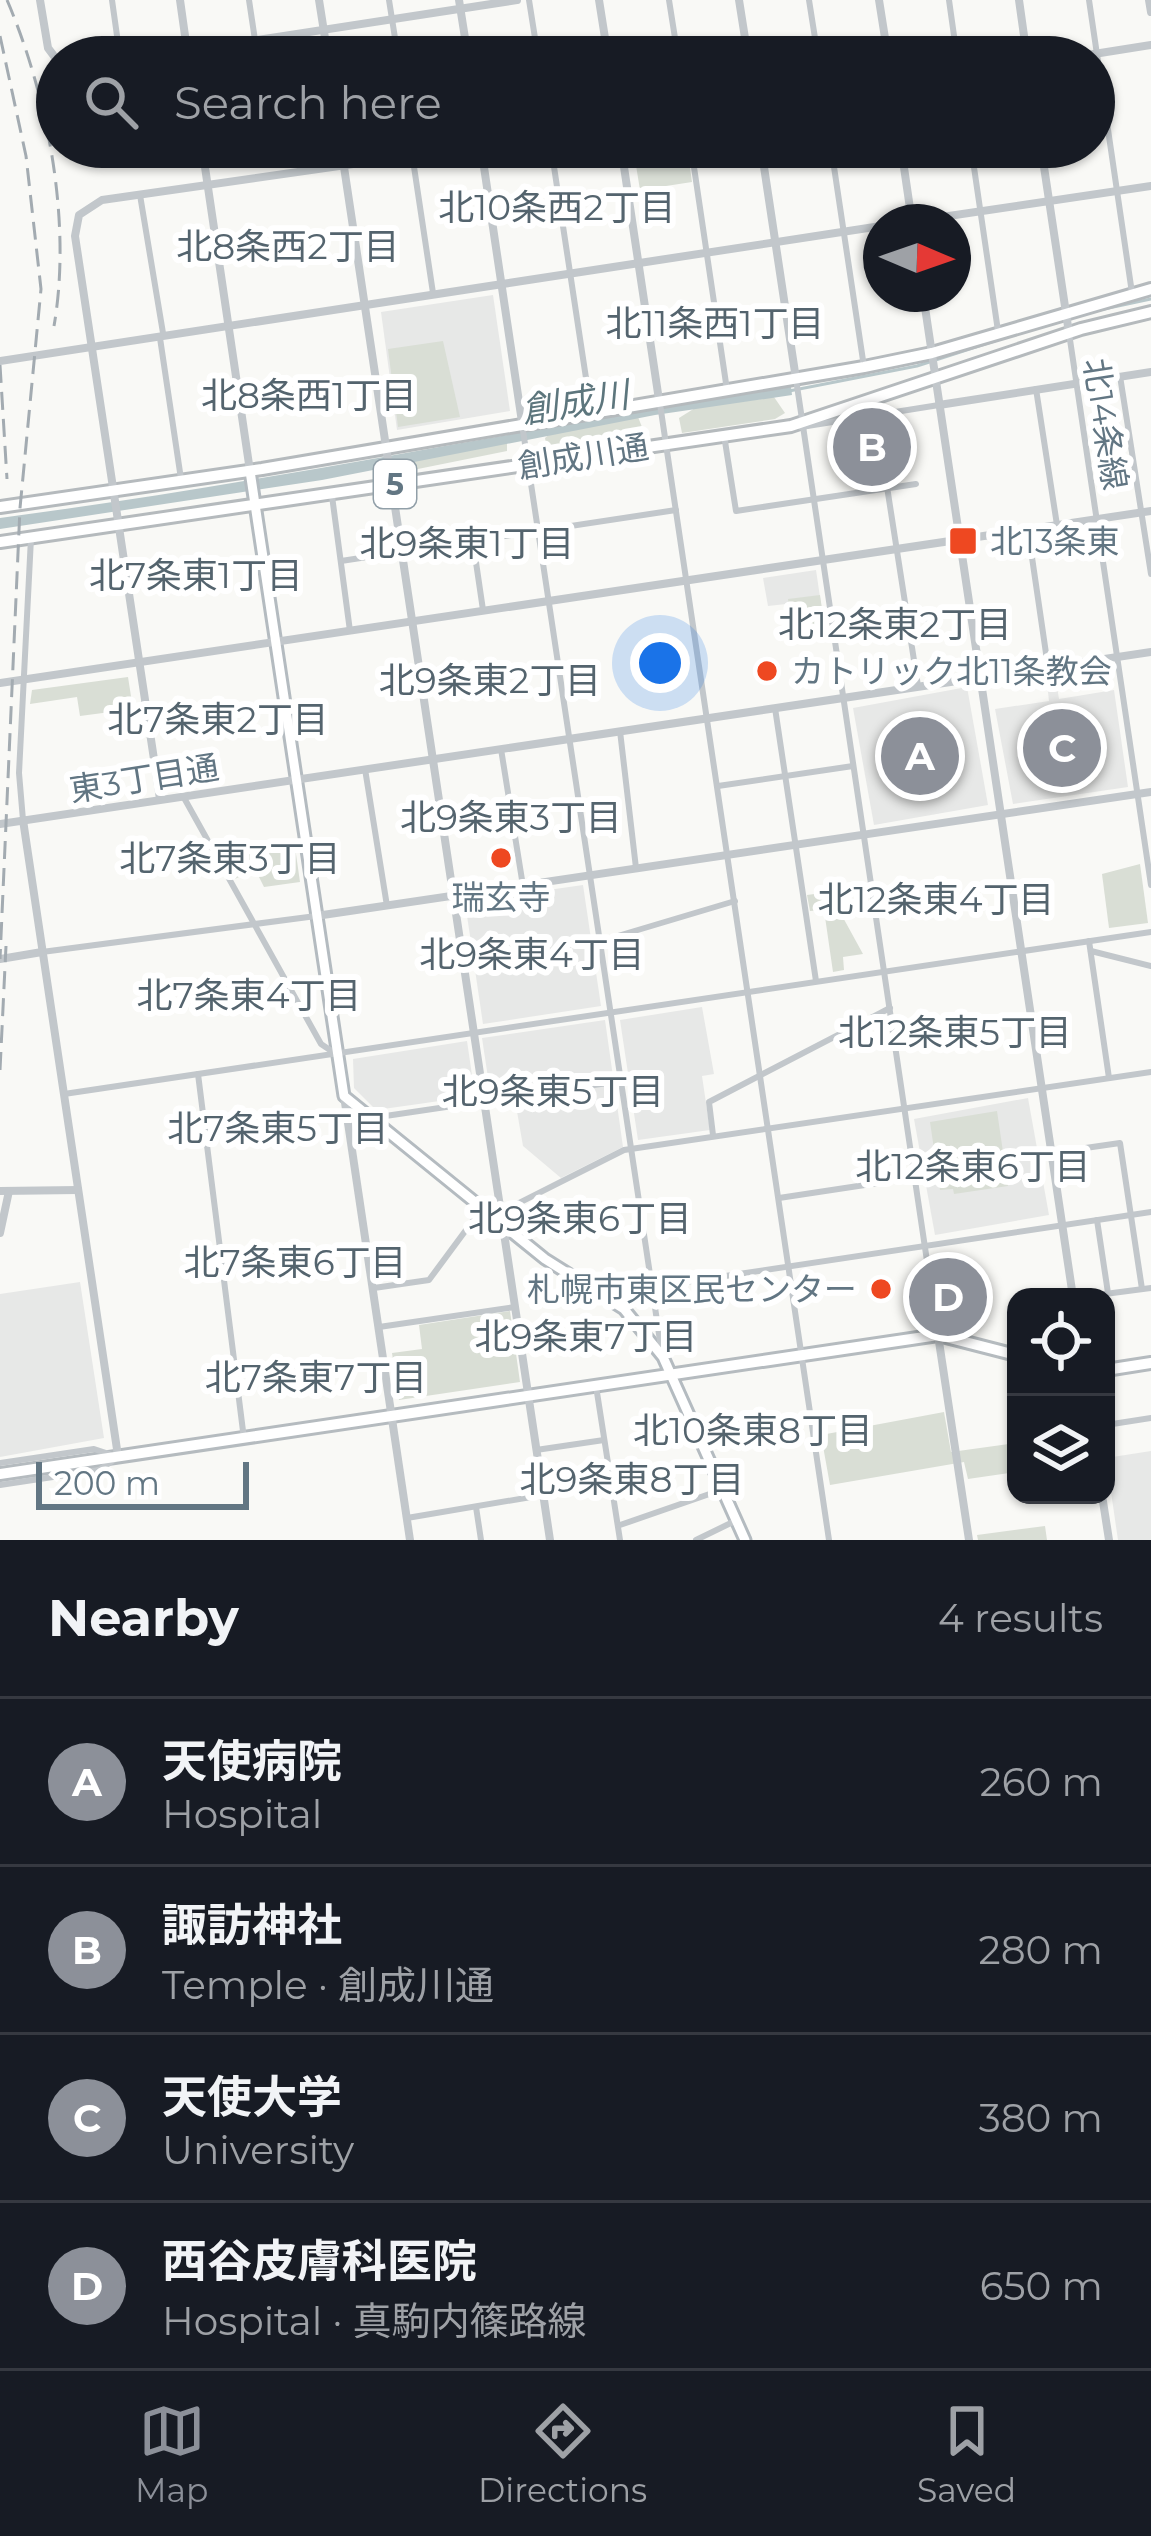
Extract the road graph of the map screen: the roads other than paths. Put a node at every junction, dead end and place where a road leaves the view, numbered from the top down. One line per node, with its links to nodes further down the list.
1 (40, 0): 22 (street)
2 (112, 0): 23 (street)
3 (180, 0): 24 (street)
4 (249, 0): 25 (street)
5 (320, 0): 21 (street)
6 (389, 0): 20 (street)
7 (517, 0): 18 (street)
8 (529, 0): 30 (street)
9 (599, 0): 31 (street)
10 (669, 0): 32 (street)
11 (739, 0): 33 (street)
12 (809, 0): 34 (street)
13 (879, 0): 35 (street)
14 (949, 0): 36 (street)
15 (1019, 0): 37 (street)
16 (1089, 0): 38 (street)
17 (1149, 0): 19 (street)
18 (460, 4): 20 (street); 29 (street)
19 (1151, 12)
20 (392, 19): 21 (street); 28 (street)
21 (324, 29): 26 (street); 27 (street)
22 (46, 36)
23 (118, 36)
24 (185, 36)
25 (254, 36)
26 (280, 36)
27 (325, 36)
28 (395, 36)
29 (465, 36)
30 (535, 36)
31 (605, 36)
32 (675, 36)
33 (745, 36)
34 (815, 36)
35 (884, 36)
36 (954, 36)
37 (1025, 36)
38 (1094, 36)
39 (1151, 46): 40 (street)
40 (1115, 51)
41 (205, 168): 55 (street)
42 (330, 168): 55 (street)
43 (344, 168): 73 (street)
44 (414, 168): 71 (street)
45 (481, 168): 69 (street)
46 (554, 168): 68 (street)
47 (624, 168): 67 (street)
48 (694, 168): 66 (street)
49 (764, 168): 65 (street)
50 (834, 168): 64 (street)
51 (904, 168): 60 (street)
52 (974, 168): 61 (street)
53 (1044, 168): 59 (street, 北14条線)
54 (1114, 168): 57 (street)
55 (207, 186): 58 (street); 77 (street)
56 (1151, 186): 57 (street)
57 (1117, 191): 59 (street); 72 (street)
58 (140, 195): 79 (street); 80 (street)
59 (1049, 201): 61 (street); 76 (street, 北14条線)
60 (909, 204)
61 (980, 212): 62 (street); 78 (street)
62 (971, 213)
63 (863, 229): 64 (street)
64 (844, 232): 65 (street); 83 (street)
65 (775, 242): 66 (street); 87 (street)
66 (707, 252): 67 (street); 89 (street)
67 (638, 262): 68 (street); 91 (street)
68 (570, 273): 69 (street); 92 (street)
69 (502, 283): 71 (street); 95 (street)
70 (1151, 289): 72 (main road, 創成川通 / 5)
71 (433, 293): 73 (street)
72 (1132, 293): 76 (main road, 創成川通 / 5)
73 (364, 304): 77 (street); 98 (street)
74 (926, 312): 82 (street)
75 (1151, 312): 76 (main road, 創成川通 / 5)
76 (1067, 321): 78 (main road, 創成川通 / 5); 82 (main road, 創成川通 / 5); 86 (street, 北14条線)
77 (228, 324): 79 (street); 103 (street)
78 (998, 331): 82 (main road, 創成川通 / 5)
79 (161, 334): 80 (street); 100 (street)
80 (92, 346): 81 (street); 106 (street)
81 (0, 361)
82 (933, 365): 83 (main road, 創成川通 / 5); 90 (street); 94 (main road, 創成川通 / 5)
83 (864, 367): 87 (main road, 創成川通 / 5)
84 (1151, 372): 85 (street)
85 (1120, 376): 86 (street); 111 (street)
86 (1076, 383): 88 (street); 113 (street, 北14条線)
87 (797, 386): 89 (main road, 創成川通 / 5); 94 (street)
88 (1036, 389): 90 (street); 114 (street)
89 (727, 390): 91 (main road, 創成川通 / 5)
90 (939, 405): 93 (street); 118 (street)
91 (660, 408): 92 (main road, 創成川通 / 5); 97 (street)
92 (591, 410): 95 (main road, 創成川通 / 5)
93 (876, 416): 94 (street); 104 (street)
94 (799, 424): 96 (main road, 創成川通 / 5); 107 (street)
95 (523, 431): 98 (main road, 創成川通 / 5); 99 (street)
96 (724, 435): 97 (main road, 創成川通 / 5); 107 (street)
97 (665, 444): 99 (main road, 創成川通 / 5); 109 (street)
98 (387, 455): 101 (street); 103 (main road, 創成川通 / 5)
99 (527, 464): 101 (main road, 創成川通 / 5); 116 (street)
100 (181, 480): 103 (main road, 創成川通 / 5); 106 (main road, 創成川通 / 5)
101 (392, 484): 105 (main road, 創成川通 / 5); 122 (street)
102 (916, 484): 104 (street)
103 (253, 486): 105 (main road, 創成川通 / 5); 112 (main road, 創成川通 / 5); 134 (main road)
104 (887, 488): 107 (street); 121 (street)
105 (331, 492): 123 (street)
106 (114, 494): 108 (main road, 創成川通 / 5); 112 (street)
107 (814, 500): 124 (street)
108 (0, 506)
109 (676, 511): 116 (street); 126 (street)
110 (1151, 512): 111 (street)
111 (1138, 513): 113 (street); 125 (street)
112 (117, 519): 117 (main road, 創成川通 / 5); 137 (street)
113 (1096, 520): 114 (street); 136 (street, 北14条線)
114 (1057, 525): 115 (street)
115 (1028, 530): 118 (street); 138 (street)
116 (538, 533): 120 (street); 127 (street)
117 (31, 538): 119 (main road, 創成川通 / 5); 140 (street)
118 (959, 540): 121 (street); 129 (street)
119 (0, 542)
120 (473, 542): 122 (street); 128 (street)
121 (897, 549): 124 (street); 130 (street)
122 (402, 552): 123 (street); 131 (street)
123 (341, 561): 133 (street)
124 (823, 561): 126 (street); 143 (street)
125 (1151, 574)
126 (686, 581): 127 (street); 145 (street)
127 (549, 602): 128 (street); 147 (street)
128 (483, 612): 131 (street)
129 (970, 612): 130 (street); 139 (street)
130 (908, 621): 132 (street); 142 (street)
131 (412, 622): 133 (street); 149 (street)
132 (878, 626)
133 (350, 631): 134 (street)
134 (276, 642): 137 (street); 153 (main road)
135 (1151, 652): 136 (street, 東3丁目通)
136 (1117, 657): 138 (street, 東3丁目通); 156 (street, 北14条線)
137 (139, 663): 140 (street); 158 (street)
138 (1048, 667): 139 (street, 東3丁目通)
139 (980, 677): 142 (street, 東3丁目通); 159 (street)
140 (23, 680): 141 (street); 160 (street)
141 (0, 683)
142 (918, 686): 143 (street, 東3丁目通)
143 (843, 698): 144 (street, 東3丁目通); 150 (street)
144 (775, 708): 145 (street, 東3丁目通); 152 (street)
145 (707, 718): 146 (street, 東3丁目通); 154 (street)
146 (620, 731): 147 (street, 東3丁目通); 165 (street)
147 (571, 738): 148 (street, 東3丁目通); 166 (street)
148 (501, 748): 149 (street, 東3丁目通); 168 (street)
149 (433, 759): 151 (street, 東3丁目通); 169 (street)
150 (853, 766): 152 (street); 162 (street)
151 (365, 769): 153 (street, 東3丁目通); 171 (street)
152 (785, 776): 154 (street); 163 (street)
153 (296, 778): 157 (street, 東3丁目通); 172 (main road)
154 (718, 786): 164 (street)
155 (1151, 792): 156 (street)
156 (1137, 794): 159 (street); 167 (street, 北14条線)
157 (183, 796): 158 (street, 東3丁目通); 173 (street)
158 (160, 800): 160 (street, 東3丁目通)
159 (1001, 814): 162 (street); 177 (street)
160 (23, 820): 161 (street, 東3丁目通); 179 (street)
161 (0, 824)
162 (864, 835): 163 (street); 182 (street)
163 (795, 844): 164 (street); 183 (street)
164 (727, 855): 165 (street); 170 (street)
165 (636, 868): 166 (street)
166 (591, 876): 168 (street); 175 (street)
167 (1151, 885)
168 (523, 886): 169 (street)
169 (453, 896): 171 (street); 187 (street)
170 (735, 901): 175 (street); 184 (street)
171 (387, 905): 172 (street)
172 (316, 916): 173 (street); 188 (main road)
173 (254, 923): 179 (street); 188 (street)
174 (1151, 932): 176 (street)
175 (602, 941): 186 (street)
176 (1089, 941): 177 (street); 178 (street)
177 (1021, 951): 182 (street); 194 (street)
178 (1091, 951): 181 (street); 192 (street)
179 (42, 952): 180 (street); 195 (street)
180 (0, 958)
181 (1151, 966)
182 (884, 972): 183 (street); 185 (street)
183 (816, 981): 184 (street)
184 (748, 992): 186 (street); 191 (street)
185 (890, 1008): 191 (street); 198 (street)
186 (612, 1013): 187 (street); 193 (street)
187 (474, 1033): 188 (street); 197 (street)
188 (337, 1053): 190 (street); 196 (main road)
189 (1151, 1072): 192 (street)
190 (198, 1074): 195 (street); 239 (street)
191 (760, 1076): 200 (street); 201 (street)
192 (1109, 1078): 194 (street)
193 (621, 1081): 197 (street); 202 (street)
194 (1042, 1089): 198 (street); 203 (street)
195 (64, 1094): 205 (street)
196 (344, 1096): 199 (main road); 220 (street)
197 (484, 1101): 199 (street); 212 (street)
198 (904, 1108): 200 (street); 217 (street)
199 (372, 1118): 208 (main road)
200 (768, 1129): 201 (street); 207 (street)
201 (713, 1136): 202 (street)
202 (631, 1149): 212 (street); 219 (street)
203 (1051, 1153): 210 (street); 213 (street)
204 (878, 1184): 207 (street)
205 (78, 1190): 206 (street); 242 (street)
206 (4, 1191): 214 (street)
207 (778, 1198): 218 (street)
208 (484, 1207): 212 (main road); 220 (street)
209 (1151, 1212): 210 (street)
210 (1130, 1215): 211 (street); 223 (street)
211 (1097, 1220): 213 (street); 222 (street)
212 (502, 1222): 215 (main road); 216 (street)
213 (1062, 1225): 217 (street); 221 (street)
214 (0, 1233)
215 (518, 1236): 216 (main road); 230 (main road)
216 (505, 1244): 225 (street)
217 (925, 1246): 218 (street); 227 (street)
218 (788, 1266): 219 (street); 229 (street)
219 (652, 1287): 230 (street)
220 (374, 1288): 226 (street)
221 (1072, 1288)
222 (1107, 1288)
223 (1147, 1288): 224 (street)
224 (1115, 1292)
225 (515, 1307): 226 (street); 235 (street)
226 (379, 1327): 236 (street)
227 (938, 1335): 228 (main road); 229 (main road); 253 (street)
228 (1007, 1353)
229 (803, 1355): 233 (main road); 260 (street)
230 (663, 1358): 233 (main road)
231 (1151, 1364): 232 (main road)
232 (1115, 1369)
233 (670, 1374): 234 (main road); 246 (main road)
234 (596, 1386): 235 (main road); 240 (street)
235 (528, 1396): 236 (main road); 241 (street)
236 (392, 1416): 239 (main road); 250 (street)
237 (1151, 1418): 238 (street)
238 (1115, 1424)
239 (244, 1438): 242 (main road)
240 (605, 1440): 241 (street); 252 (street)
241 (536, 1450): 247 (street)
242 (118, 1456): 243 (street); 244 (main road); 245 (street)
243 (0, 1463)
244 (0, 1474)
245 (0, 1485)
246 (724, 1489): 251 (main road); 252 (street)
247 (543, 1496): 249 (street); 256 (street)
248 (1103, 1504): 261 (street)
249 (476, 1507): 250 (street); 255 (street)
250 (407, 1518): 254 (street)
251 (737, 1520): 258 (street); 259 (main road)
252 (618, 1525): 257 (street)
253 (967, 1539)
254 (410, 1540)
255 (481, 1540)
256 (550, 1540)
257 (620, 1540)
258 (696, 1540)
259 (745, 1540)
260 (829, 1540)
261 (1109, 1540)

